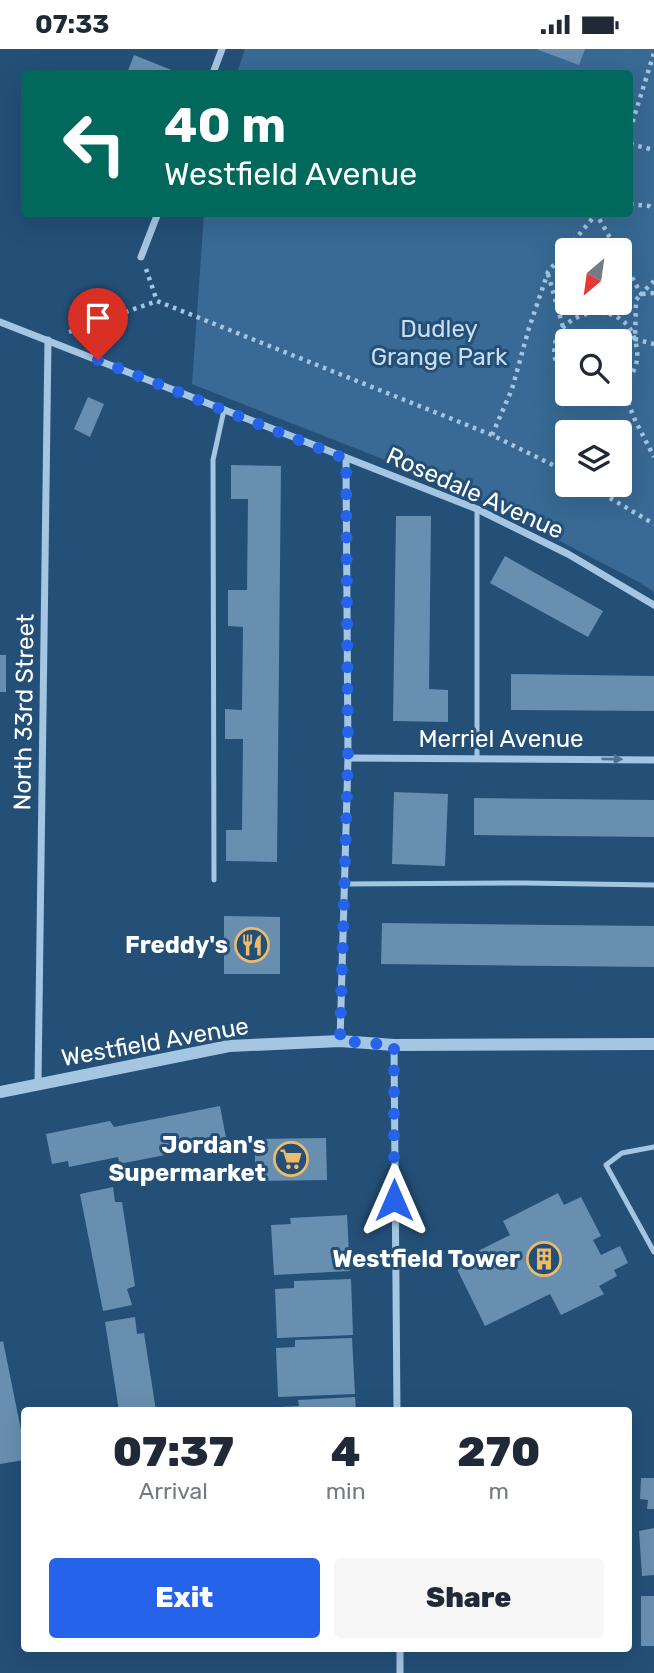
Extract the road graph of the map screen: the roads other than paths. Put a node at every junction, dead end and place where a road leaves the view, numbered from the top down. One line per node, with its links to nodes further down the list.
1 (222, 49): 2 (street)
2 (214, 70)
3 (156, 217): 4 (street)
4 (141, 257)
5 (0, 322): 6 (street, Rosedale Avenue)
6 (48, 340): 7 (street, Rosedale Avenue); 20 (street, North 33rd Street)
7 (224, 410): 8 (street, Rosedale Avenue); 14 (lane)
8 (346, 459): 9 (street, Rosedale Avenue); 11 (street)
9 (477, 509): 10 (street, Rosedale Avenue); 12 (lane)
10 (654, 605)
11 (348, 758): 12 (street, Merriel Avenue); 15 (street)
12 (477, 758): 13 (street, Merriel Avenue, one-way to 13)
13 (654, 759)
14 (214, 880)
15 (344, 884): 16 (lane); 17 (street)
16 (654, 885)
17 (340, 1041): 19 (street, Westfield Avenue); 20 (street, Westfield Avenue)
18 (654, 1044): 19 (street, Westfield Avenue)
19 (394, 1045): 24 (street)
20 (38, 1084): 21 (street, Westfield Avenue)
21 (0, 1092)
22 (654, 1147): 23 (lane)
23 (654, 1252)
24 (397, 1407)
25 (400, 1652): 26 (street)
26 (400, 1673)

